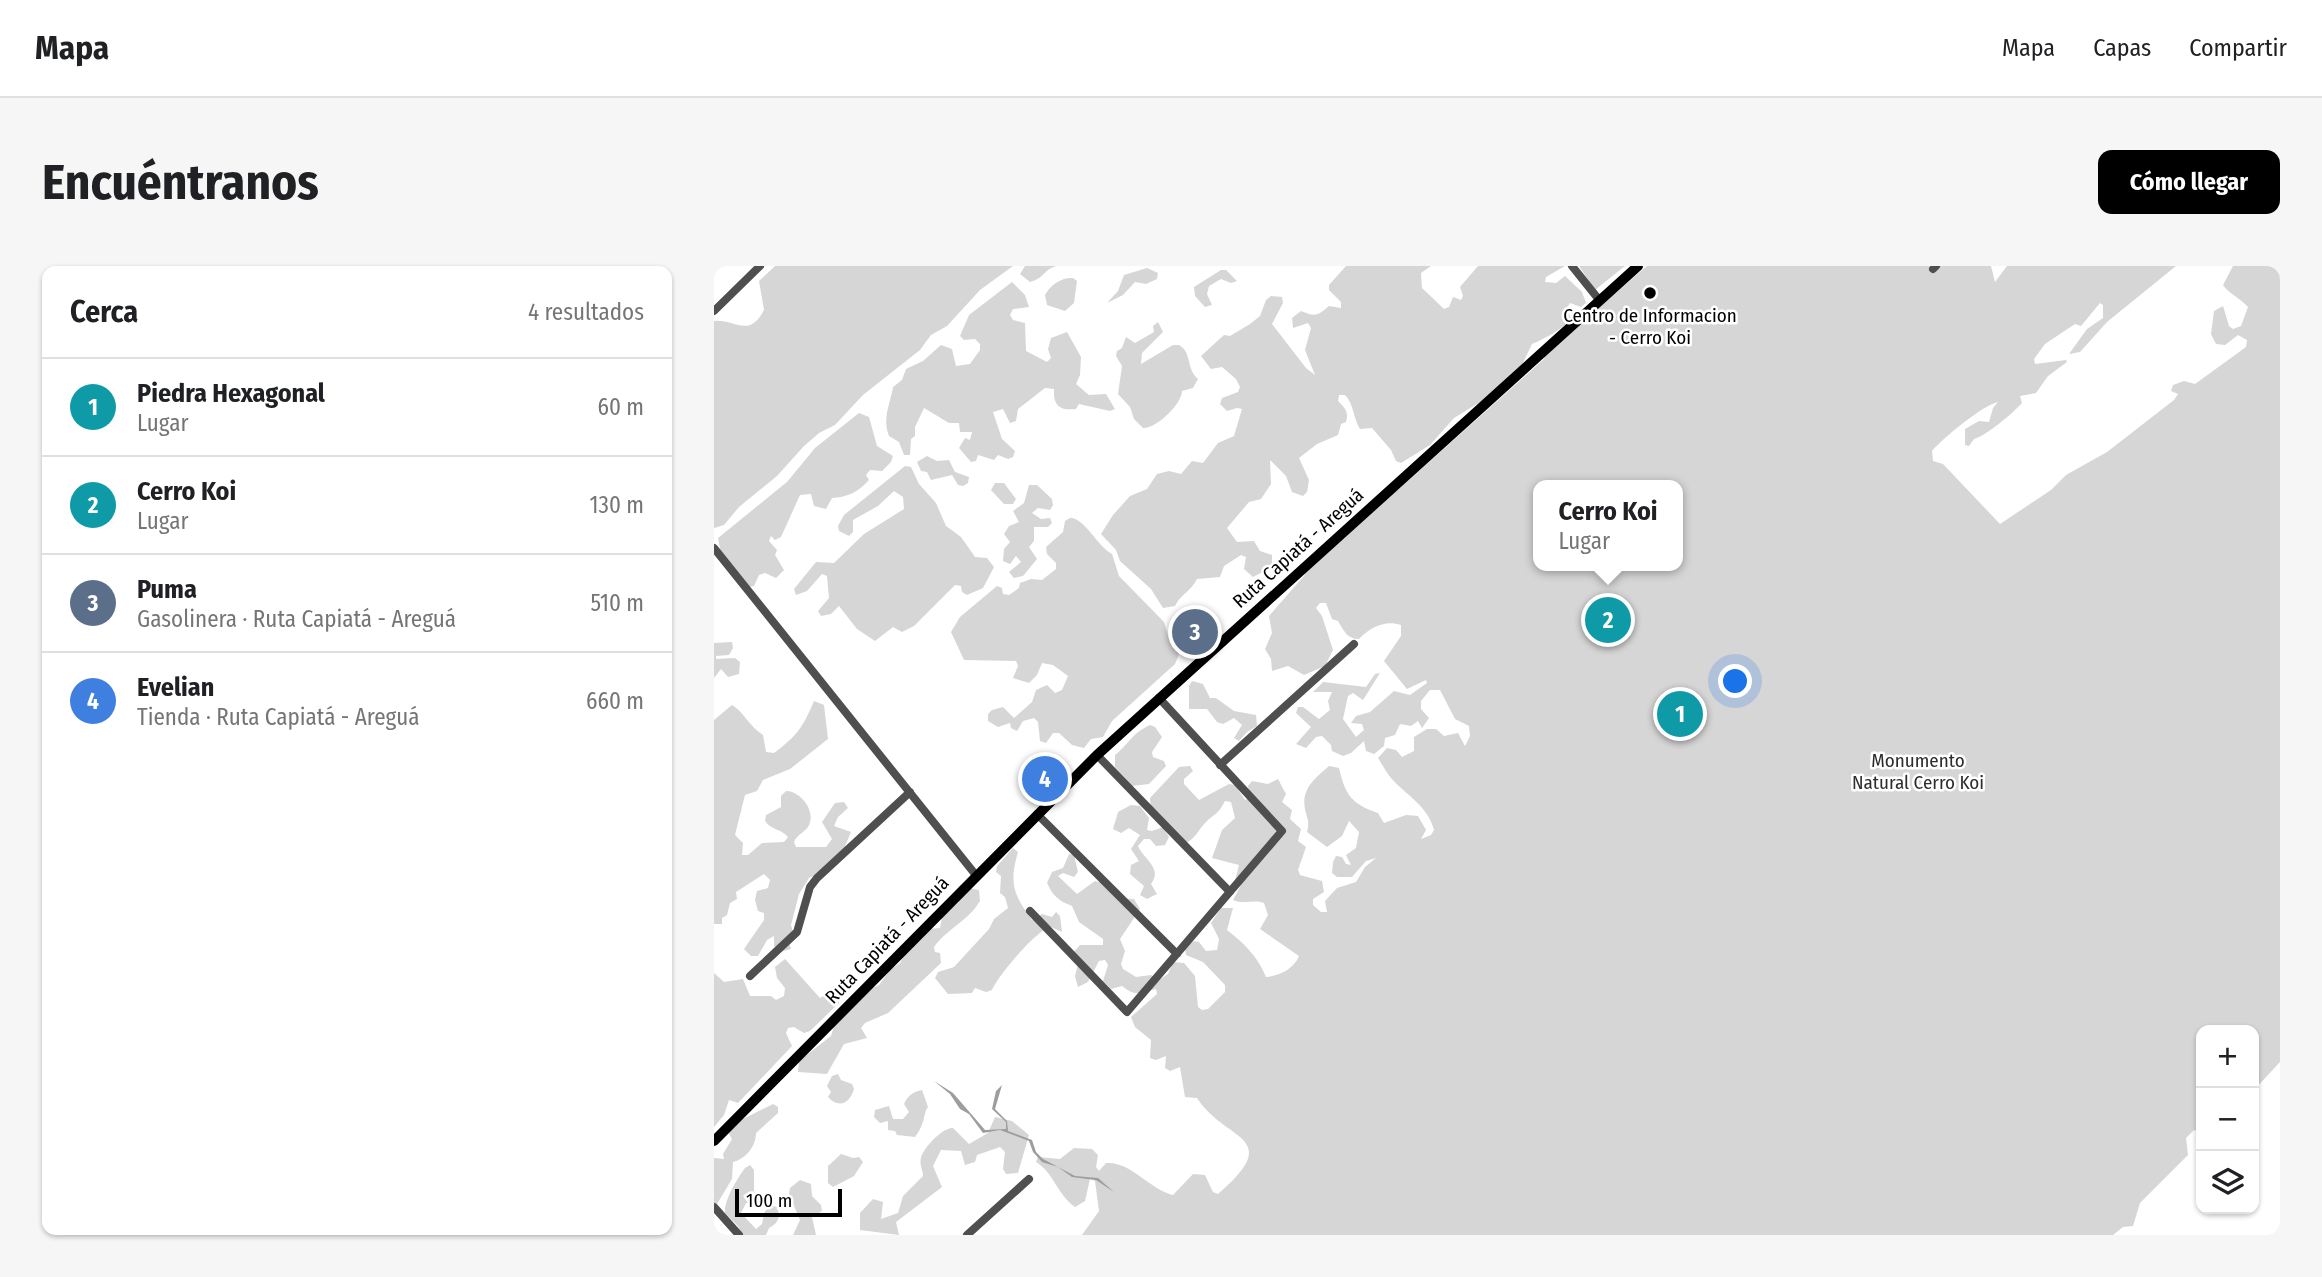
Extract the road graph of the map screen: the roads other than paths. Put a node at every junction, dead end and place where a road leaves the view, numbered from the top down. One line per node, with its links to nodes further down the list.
1 (1572, 266): 4 (street)
2 (1638, 266): 4 (main road, Ruta Capiatá - Areguá)
3 (756, 267): 5 (street)
4 (1600, 301): 8 (main road, Ruta Capiatá - Areguá)
5 (714, 311)
6 (714, 548): 11 (street)
7 (1354, 644): 10 (street)
8 (1159, 698): 9 (main road, Ruta Capiatá - Areguá); 10 (street)
9 (1097, 755): 12 (main road, Ruta Capiatá - Areguá); 14 (street)
10 (1220, 765): 14 (street)
11 (910, 792): 13 (street); 17 (street)
12 (1037, 814): 13 (main road, Ruta Capiatá - Areguá); 16 (street)
13 (975, 874): 18 (main road, Ruta Capiatá - Areguá)
14 (1230, 892): 16 (street)
15 (1030, 911): 16 (street)
16 (1177, 954)
17 (750, 976)
18 (714, 1140)
19 (1029, 1179): 22 (street)
20 (714, 1207): 21 (street)
21 (739, 1235)
22 (968, 1235)

